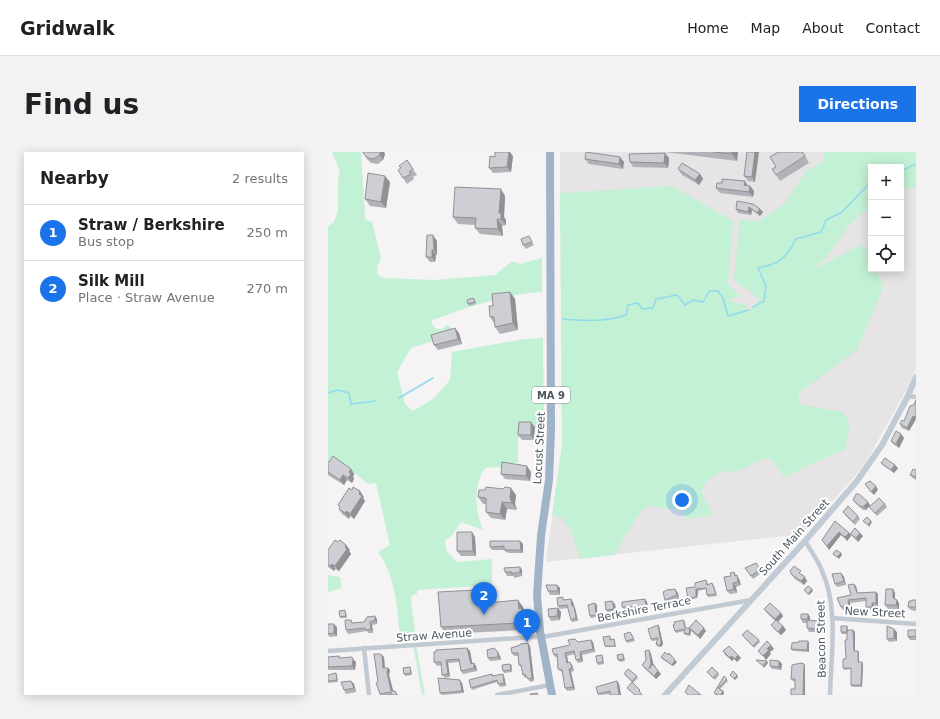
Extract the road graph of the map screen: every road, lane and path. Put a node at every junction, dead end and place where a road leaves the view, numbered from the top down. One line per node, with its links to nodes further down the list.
1 (550, 152): 9 (highway, Locust Street / MA 9)
2 (916, 376): 3 (main road, South Main Street)
3 (908, 396): 4 (street); 5 (main road, South Main Street)
4 (916, 397)
5 (805, 541): 6 (main road, South Main Street); 7 (street, Beacon Street)
6 (751, 600): 9 (street, Berkshire Terrace); 16 (main road, South Main Street)
7 (832, 618): 8 (street, New Street); 17 (street, Beacon Street)
8 (916, 624)
9 (541, 637): 10 (street, Straw Avenue); 12 (highway, Locust Street / MA 9)
10 (364, 648): 11 (street, Straw Avenue); 13 (street)
11 (328, 651)
12 (550, 685): 14 (street); 15 (highway, Locust Street / MA 9)
13 (369, 695)
14 (497, 695)
15 (552, 695)
16 (665, 695)
17 (830, 695)

